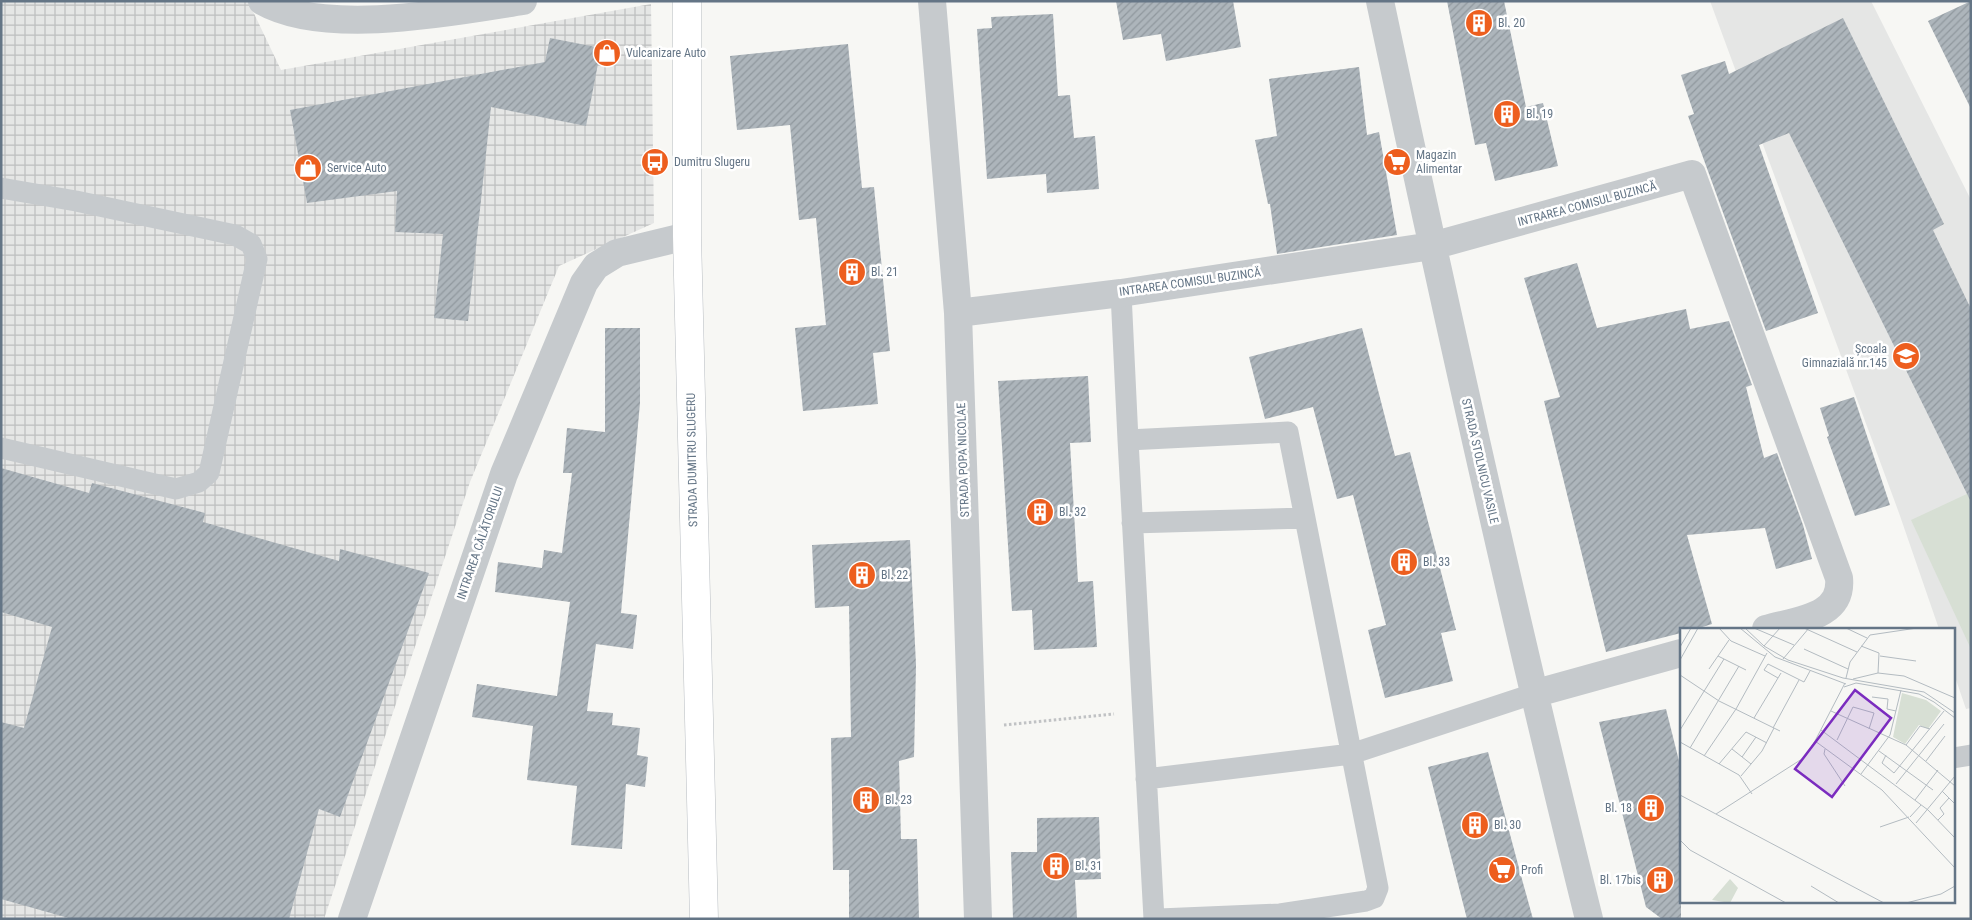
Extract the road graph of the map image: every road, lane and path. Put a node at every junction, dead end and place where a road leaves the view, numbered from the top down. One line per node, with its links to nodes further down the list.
1 (262, 1): 6 (street)
2 (523, 1): 6 (street)
3 (687, 1): 8 (main road, STRADA DUMITRU SLUGERU)
4 (932, 1): 11 (street, STRADA POPA NICOLAE)
5 (1380, 1): 9 (street, STRADA STOLNICU VASILE)
6 (444, 7)
7 (1, 188): 13 (lane)
8 (687, 236): 26 (street, INTRAREA CĂLĂTORULUI); 27 (main road, STRADA DUMITRU SLUGERU)
9 (1432, 246): 10 (street, INTRAREA COMISUL BUZINCĂ); 16 (street, INTRAREA COMISUL BUZINCĂ); 18 (street, STRADA STOLNICU VASILE)
10 (1120, 293): 11 (street, INTRAREA COMISUL BUZINCĂ); 12 (lane)
11 (958, 314): 20 (street, STRADA POPA NICOLAE)
12 (1128, 440): 14 (lane); 15 (lane)
13 (1, 448)
14 (1305, 518): 15 (lane); 21 (lane)
15 (1132, 523): 19 (lane)
16 (1769, 628)
17 (1680, 653): 18 (street)
18 (1533, 694): 21 (lane); 31 (street, STRADA STOLNICU VASILE)
19 (1142, 711): 20 (path); 24 (lane)
20 (973, 728): 28 (street, STRADA POPA NICOLAE)
21 (1351, 754): 24 (lane); 25 (lane)
22 (1971, 755): 23 (lane)
23 (1954, 758)
24 (1146, 778): 29 (lane)
25 (1280, 916): 30 (lane)
26 (352, 919)
27 (704, 919)
28 (978, 919)
29 (1154, 919)
30 (1159, 919)
31 (1589, 919)

